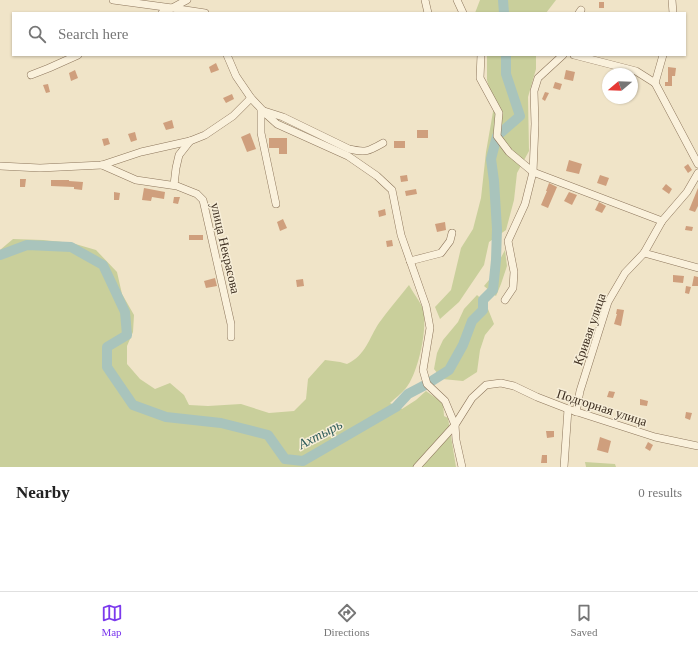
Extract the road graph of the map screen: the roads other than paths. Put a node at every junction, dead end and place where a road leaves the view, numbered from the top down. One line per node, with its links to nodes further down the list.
1 (113, 0): 6 (street)
2 (187, 0): 6 (street)
3 (424, 0): 9 (street)
4 (457, 0): 10 (street)
5 (672, 0): 11 (street)
6 (172, 8): 7 (street); 8 (street)
7 (164, 12)
8 (198, 12)
9 (428, 12)
10 (463, 12)
11 (673, 12)
12 (76, 56): 18 (street)
13 (227, 56): 20 (street)
14 (481, 56): 27 (street)
15 (562, 56): 27 (street)
16 (578, 56): 19 (street)
17 (663, 56): 19 (street)
18 (32, 75)
19 (655, 83): 24 (street)
20 (251, 98): 21 (street); 22 (street, улица Некрасова)
21 (261, 110): 23 (street); 30 (street); 34 (street)
22 (190, 141): 26 (street, улица Некрасова); 29 (street)
23 (383, 143)
24 (698, 164)
25 (0, 166): 26 (street, улица Некрасова)
26 (102, 166): 29 (street, улица Некрасова)
27 (533, 172): 31 (street); 36 (street)
28 (698, 173): 31 (street, Кривая улица)
29 (174, 185): 37 (street, улица Некрасова)
30 (276, 204)
31 (662, 221): 33 (street, Кривая улица)
32 (452, 233): 34 (street)
33 (644, 253): 35 (street); 39 (street, Кривая улица)
34 (410, 261): 40 (street)
35 (698, 268)
36 (505, 300)
37 (231, 337)
38 (568, 409): 39 (street, Подгорная улица); 40 (street, Подгорная улица); 44 (street)
39 (576, 412): 41 (street, Подгорная улица)
40 (455, 425): 42 (street); 43 (street)
41 (698, 446)
42 (417, 467)
43 (462, 467)
44 (564, 467)

